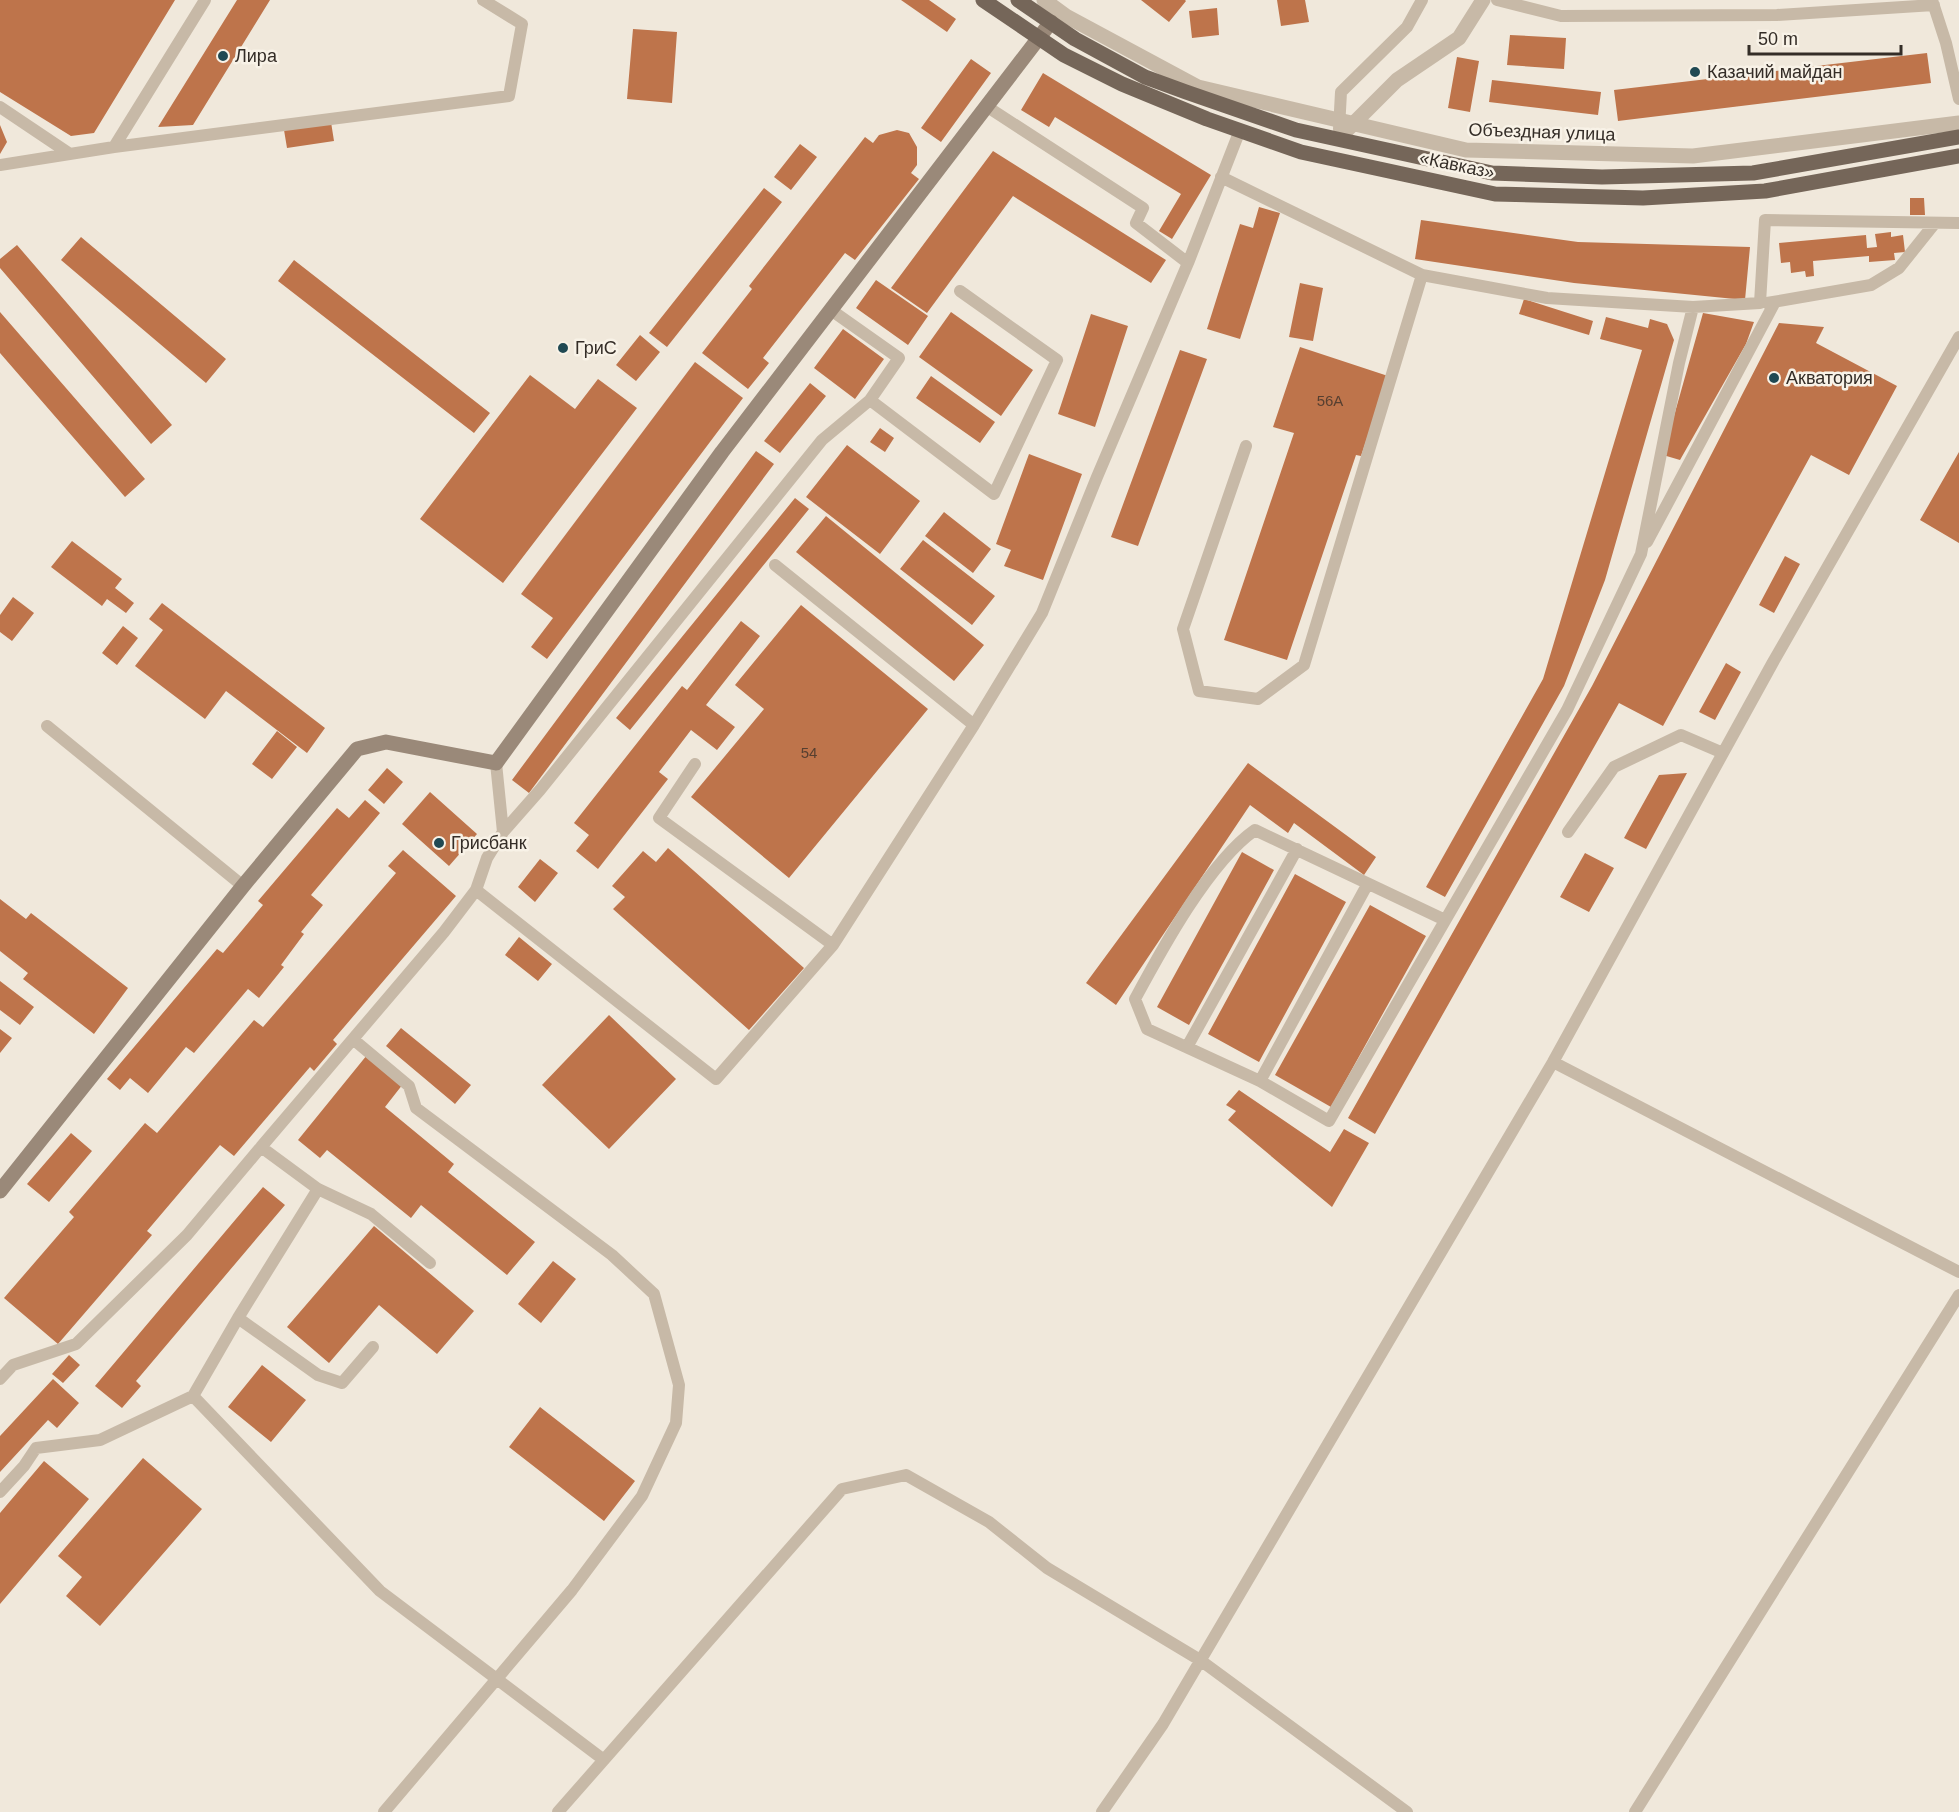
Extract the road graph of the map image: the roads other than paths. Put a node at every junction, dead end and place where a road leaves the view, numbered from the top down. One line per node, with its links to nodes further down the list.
1 (205, 0): 22 (lane)
2 (483, 0): 22 (lane)
3 (982, 0): 11 (main road, «Кавказ»)
4 (1018, 0): 10 (main road, «Кавказ»)
5 (1044, 0): 17 (street, Объездная улица)
6 (1422, 0): 17 (lane)
7 (1484, 0): 17 (street)
8 (1497, 0): 9 (lane)
9 (1933, 2): 13 (lane)
10 (1051, 22): 11 (street); 21 (main road, «Кавказ»)
11 (1038, 38): 15 (street); 19 (main road, «Кавказ»)
12 (1959, 38): 13 (lane)
13 (1946, 43): 14 (lane)
14 (1959, 99)
15 (986, 106): 29 (lane); 35 (street)
16 (0, 107): 23 (lane)
17 (1346, 123): 18 (street, Объездная улица); 21 (street)
18 (1959, 123)
19 (1240, 130): 24 (main road, «Кавказ»); 26 (lane)
20 (1959, 137): 21 (main road, «Кавказ»)
21 (1339, 140)
22 (114, 147): 23 (lane)
23 (70, 154): 25 (lane)
24 (1959, 156)
25 (0, 165)
26 (1221, 177): 29 (lane); 30 (lane)
27 (1959, 223): 28 (lane)
28 (1935, 224): 32 (lane); 33 (lane)
29 (1188, 263): 41 (lane)
30 (1422, 275): 34 (lane); 38 (lane)
31 (960, 291): 37 (lane)
32 (1775, 302): 33 (lane); 39 (lane)
33 (1760, 303): 34 (lane)
34 (1693, 307): 39 (lane)
35 (831, 310): 37 (lane); 44 (street)
36 (1959, 337): 43 (lane)
37 (870, 400): 46 (lane)
38 (1246, 446)
39 (1641, 554): 52 (lane)
40 (775, 565): 41 (lane)
41 (974, 725): 53 (lane)
42 (47, 726): 50 (lane)
43 (1723, 753): 47 (lane); 56 (lane)
44 (496, 763): 46 (lane); 50 (street)
45 (695, 764): 53 (lane)
46 (503, 832): 51 (lane)
47 (1568, 832)
48 (1297, 849): 49 (lane); 55 (lane); 55 (lane)
49 (1367, 885): 52 (lane); 57 (lane)
50 (243, 886): 60 (street)
51 (476, 890): 53 (lane); 54 (lane)
52 (1445, 920): 57 (lane)
53 (833, 945)
54 (354, 1040): 58 (lane); 70 (lane)
55 (1187, 1047): 57 (lane)
56 (1553, 1062): 62 (lane); 69 (lane)
57 (1260, 1081)
58 (261, 1147): 59 (lane); 66 (lane)
59 (318, 1189): 61 (lane); 64 (lane)
60 (0, 1191)
61 (430, 1263)
62 (1959, 1272)
63 (1959, 1295): 76 (lane)
64 (238, 1318): 65 (lane); 67 (lane)
65 (373, 1347)
66 (0, 1379)
67 (193, 1396): 68 (lane); 70 (lane)
68 (0, 1492)
69 (1200, 1660): 71 (lane); 74 (lane); 75 (lane)
70 (498, 1680): 71 (lane); 72 (lane)
71 (604, 1761): 73 (lane)
72 (384, 1812)
73 (558, 1812)
74 (1102, 1812)
75 (1407, 1812)
76 (1635, 1812)

